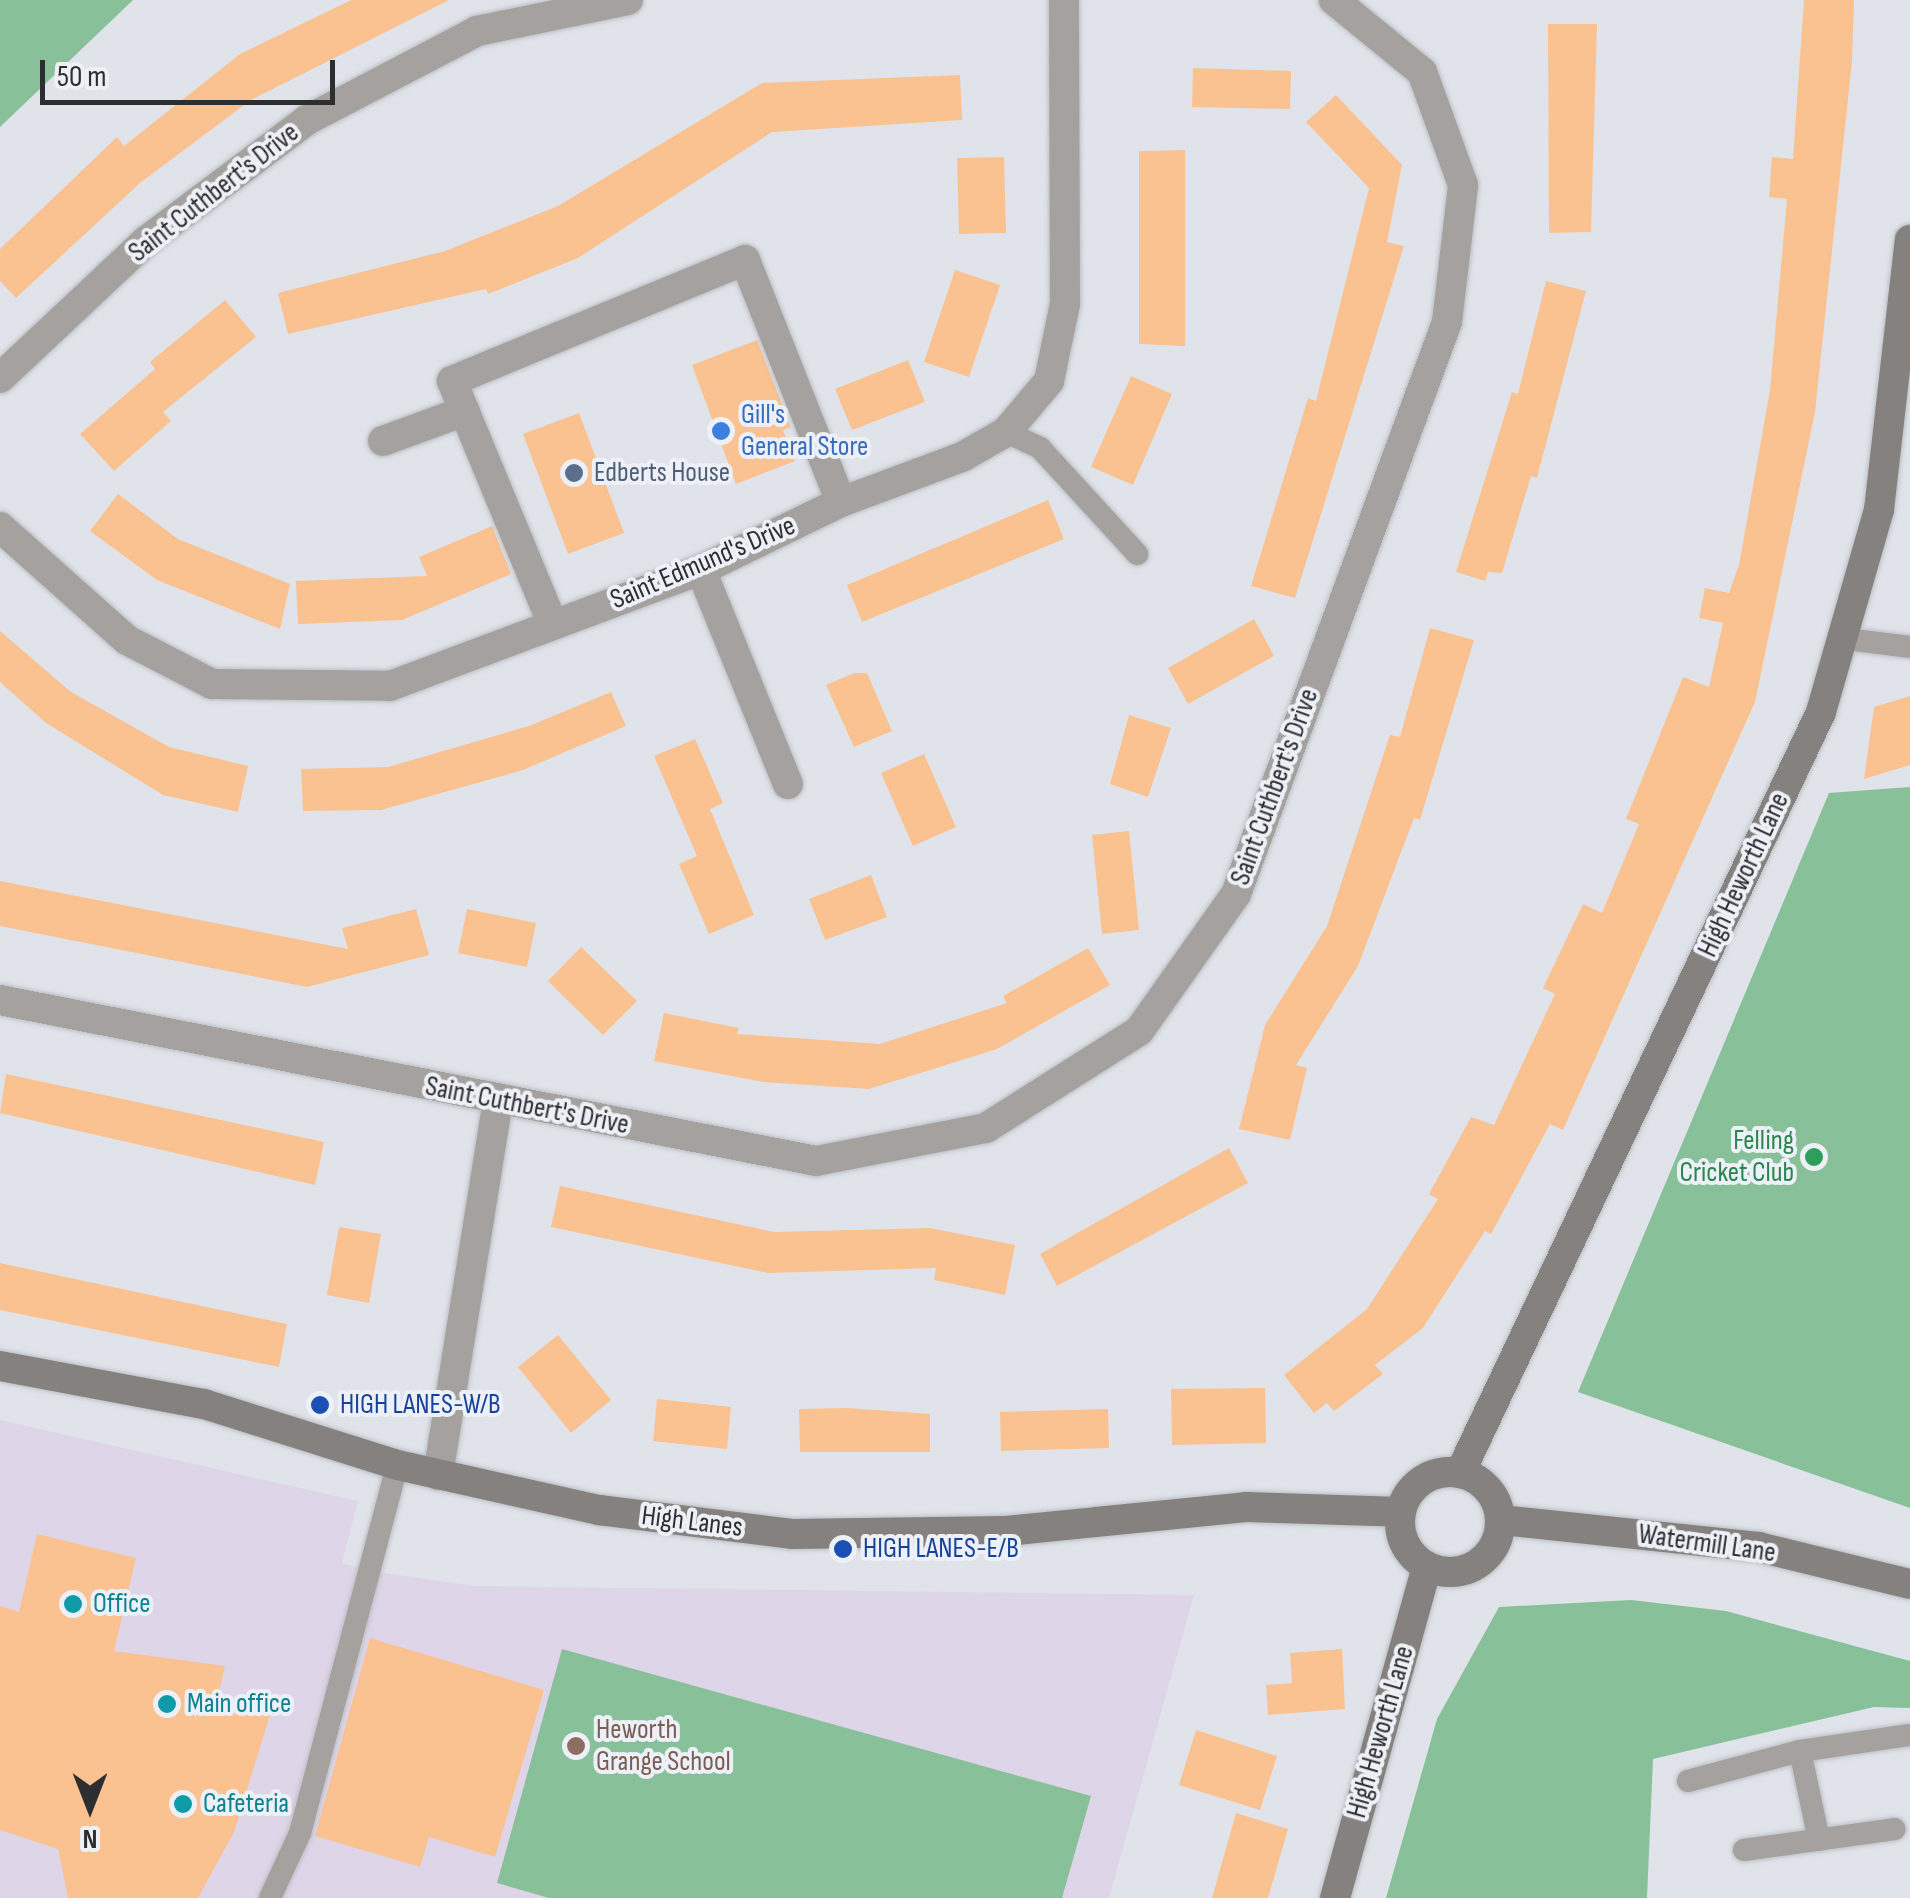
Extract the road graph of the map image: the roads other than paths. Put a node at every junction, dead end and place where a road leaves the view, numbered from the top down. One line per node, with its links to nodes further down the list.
1 (628, 0): 5 (street, Saint Cuthbert's Drive)
2 (1064, 0): 7 (street, Saint Edmund's Drive)
3 (1334, 0): 18 (street, Saint Cuthbert's Drive)
4 (1910, 240): 14 (street, High Heworth Lane)
5 (0, 378)
6 (464, 411): 8 (street); 9 (street); 13 (street)
7 (1006, 432): 9 (street, Saint Edmund's Drive); 11 (lane)
8 (383, 441)
9 (841, 502): 12 (street, Saint Edmund's Drive)
10 (0, 527): 13 (street, Saint Edmund's Drive)
11 (1138, 554)
12 (700, 570): 13 (street, Saint Edmund's Drive); 16 (street)
13 (553, 626)
14 (1846, 639): 15 (lane); 21 (street, High Heworth Lane)
15 (1910, 646)
16 (788, 784)
17 (0, 1000): 18 (street, Saint Cuthbert's Drive)
18 (498, 1101): 22 (street)
19 (0, 1366): 20 (street, High Lanes)
20 (397, 1466): 22 (street, High Lanes); 33 (lane)
21 (1460, 1473): 23 (street); 24 (street)
22 (438, 1474): 23 (street, High Lanes)
23 (1401, 1512): 25 (street)
24 (1501, 1520): 25 (street); 26 (street, Watermill Lane)
25 (1427, 1567): 34 (street, High Heworth Lane)
26 (1910, 1584)
27 (1910, 1734): 28 (lane)
28 (1800, 1751): 29 (lane); 31 (lane)
29 (1688, 1781)
30 (1895, 1829): 31 (lane)
31 (1819, 1840): 32 (lane)
32 (1744, 1850)
33 (270, 1898)
34 (1335, 1898)

